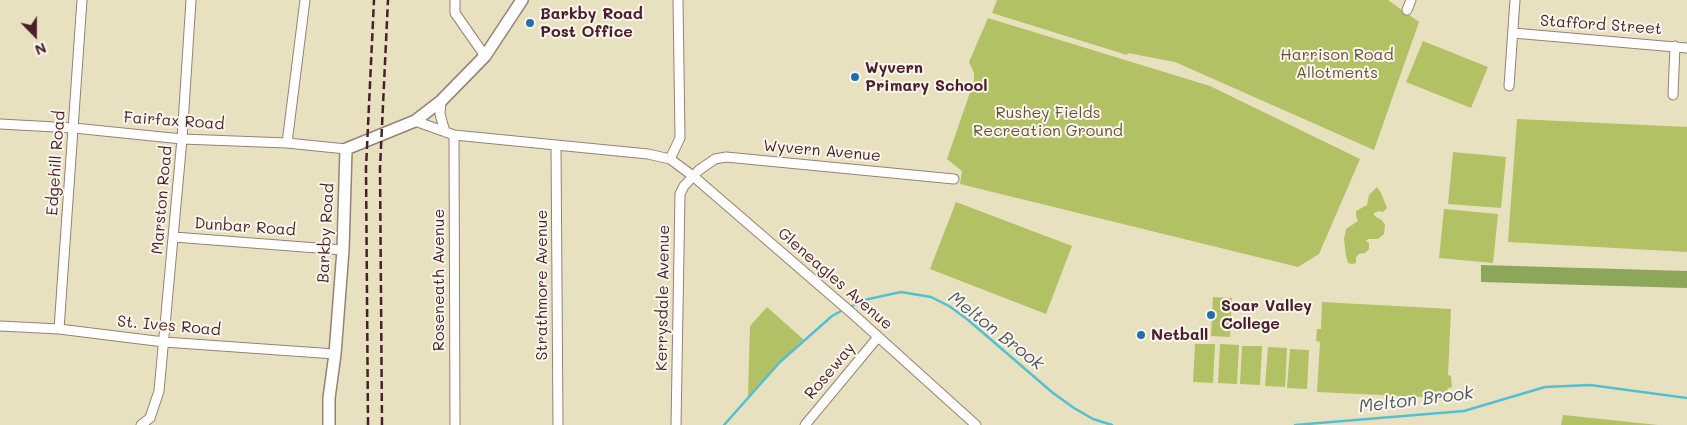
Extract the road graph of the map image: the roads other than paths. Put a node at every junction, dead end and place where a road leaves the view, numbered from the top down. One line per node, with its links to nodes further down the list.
1 (82, 0): 19 (street, Edgehill Road)
2 (191, 0): 21 (street, Marston Road)
3 (304, 0): 22 (street)
4 (455, 0): 13 (street)
5 (522, 0): 13 (street)
6 (678, 0): 25 (street)
7 (1411, 0): 9 (street)
8 (1515, 0): 10 (street)
9 (1406, 10)
10 (1513, 33): 11 (street, Stafford Street); 14 (street)
11 (1675, 46): 12 (street, Stafford Street); 15 (street)
12 (1687, 48)
13 (485, 56): 16 (street)
14 (1509, 86)
15 (1673, 95)
16 (442, 101): 17 (street); 20 (street)
17 (415, 121): 20 (street); 24 (street)
18 (0, 124): 19 (street, Fairfax Road)
19 (74, 128): 21 (street, Fairfax Road); 31 (street, Edgehill Road)
20 (450, 134): 23 (street); 38 (street, Roseneath Avenue)
21 (182, 139): 22 (street, Fairfax Road); 28 (street, Marston Road)
22 (287, 143): 24 (street, Fairfax Road)
23 (556, 145): 25 (street); 39 (street, Strathmore Avenue)
24 (346, 150): 29 (street, Barkby Road)
25 (670, 160): 26 (street, Gleneagles Avenue)
26 (693, 176): 27 (street, Wyvern Avenue); 32 (street, Gleneagles Avenue); 35 (street, Kerrysdale Avenue)
27 (954, 179)
28 (174, 237): 29 (street, Dunbar Road); 33 (street, Marston Road)
29 (343, 250): 34 (street, Barkby Road)
30 (0, 326): 31 (street, St. Ives Road)
31 (59, 329): 33 (street, St. Ives Road)
32 (878, 337): 40 (street, Roseway); 41 (street, Gleneagles Avenue)
33 (164, 342): 34 (street, St. Ives Road); 36 (street, Marston Road)
34 (335, 354): 37 (street, Barkby Road)
35 (676, 424)
36 (141, 425)
37 (329, 425)
38 (454, 425)
39 (558, 425)
40 (806, 425)
41 (976, 425)

